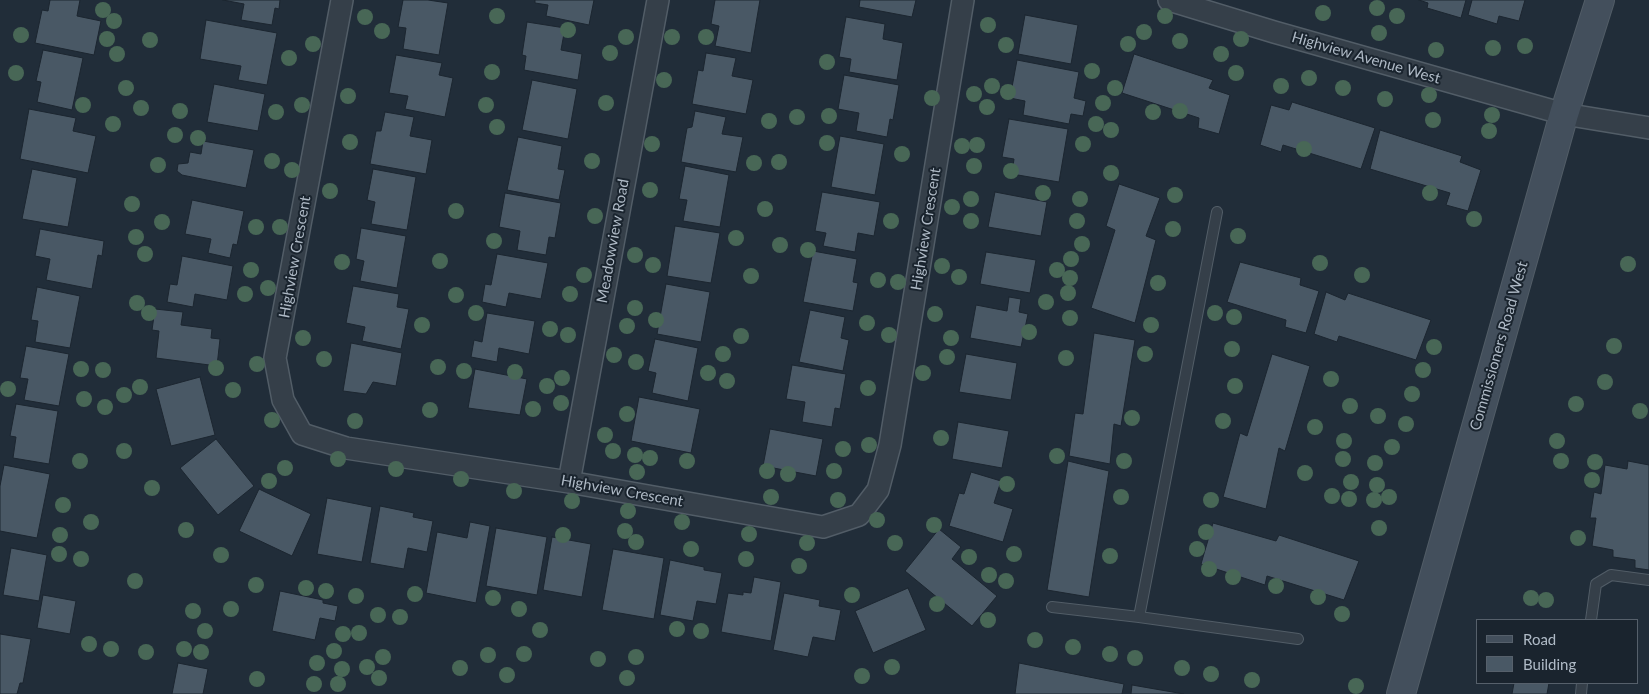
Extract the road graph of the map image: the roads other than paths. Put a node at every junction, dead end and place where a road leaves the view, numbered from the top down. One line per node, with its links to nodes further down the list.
1 (342, 0): 9 (street, Highview Crescent)
2 (658, 0): 9 (street, Meadowview Road)
3 (963, 0): 9 (street, Highview Crescent)
4 (1169, 0): 6 (street, Highview Avenue West)
5 (1600, 0): 6 (main road, Commissioners Road West)
6 (1564, 114): 7 (street, Highview Avenue West); 15 (main road, Commissioners Road West)
7 (1649, 128)
8 (1217, 212): 12 (lane)
9 (569, 482)
10 (1649, 580): 13 (lane)
11 (1052, 607): 12 (lane)
12 (1139, 617): 14 (lane)
13 (1591, 619)
14 (1298, 639)
15 (1401, 694)

